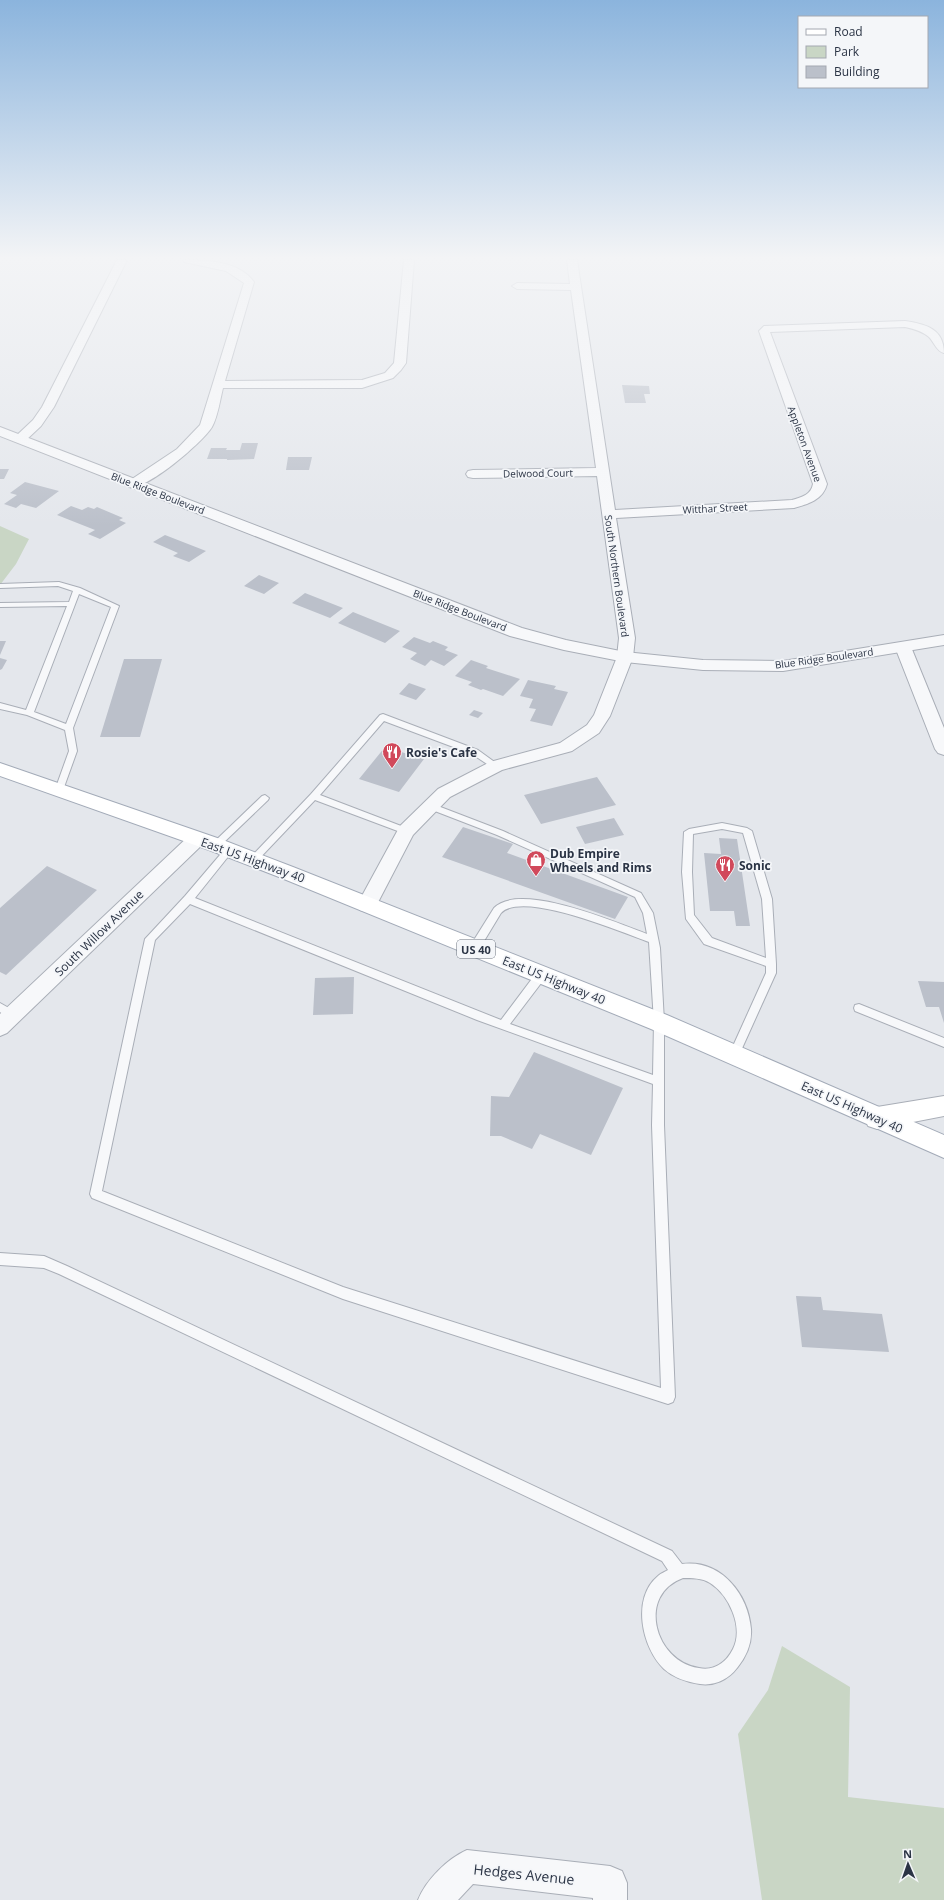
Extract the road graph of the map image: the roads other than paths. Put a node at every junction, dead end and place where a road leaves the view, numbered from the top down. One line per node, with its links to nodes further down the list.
1 (77, 349): 8 (street)
2 (229, 349): 6 (street)
3 (401, 349): 6 (street)
4 (585, 349): 9 (street, South Northern Boulevard)
5 (770, 349): 12 (street, Appleton Avenue)
6 (218, 385): 11 (street)
7 (0, 431): 8 (street, Blue Ridge Boulevard)
8 (20, 439): 11 (street, Blue Ridge Boulevard)
9 (602, 472): 10 (street, Delwood Court); 13 (street, South Northern Boulevard)
10 (473, 474)
11 (134, 484): 20 (street, Blue Ridge Boulevard)
12 (819, 491): 13 (street, Witthar Street)
13 (608, 514): 20 (street, South Northern Boulevard)
14 (0, 586): 15 (lane)
15 (77, 590): 16 (lane); 23 (lane)
16 (72, 604): 17 (lane); 22 (lane)
17 (0, 605)
18 (944, 640): 19 (street, Blue Ridge Boulevard)
19 (903, 647): 20 (street, Blue Ridge Boulevard); 24 (street)
20 (625, 657): 25 (street, South Northern Boulevard)
21 (0, 706): 22 (lane)
22 (29, 713): 23 (lane)
23 (69, 728): 27 (lane)
24 (944, 749)
25 (496, 766): 28 (lane); 30 (street, South Northern Boulevard)
26 (0, 769): 27 (main road, East US Highway 40 / US 40)
27 (59, 790): 32 (main road, East US Highway 40 / US 40)
28 (314, 796): 31 (lane); 33 (lane)
29 (265, 798): 32 (lane)
30 (430, 806): 31 (street, South Northern Boulevard); 36 (lane)
31 (406, 831): 35 (street, South Northern Boulevard)
32 (214, 845): 33 (main road, East US Highway 40 / US 40); 34 (lane); 41 (street, South Willow Avenue)
33 (253, 860): 35 (main road, East US Highway 40 / US 40)
34 (188, 899): 43 (lane); 46 (lane)
35 (367, 905): 37 (main road, East US Highway 40 / US 40)
36 (654, 940): 37 (lane); 42 (lane)
37 (474, 948): 39 (main road, East US Highway 40 / US 40)
38 (771, 964): 38 (lane); 45 (lane)
39 (540, 975): 42 (main road, East US Highway 40 / US 40); 43 (lane)
40 (859, 1008): 44 (lane)
41 (4, 1016)
42 (659, 1022): 45 (main road, East US Highway 40 / US 40); 46 (lane)
43 (503, 1025): 46 (lane)
44 (944, 1043)
45 (734, 1055): 48 (main road, East US Highway 40 / US 40)
46 (658, 1081)
47 (944, 1106): 48 (main road)
48 (877, 1118): 49 (main road, East US Highway 40 / US 40)
49 (944, 1147)
50 (0, 1259): 51 (lane)
51 (679, 1572): 51 (lane)
52 (435, 1900): 53 (street, Hedges Avenue)
53 (610, 1900)

